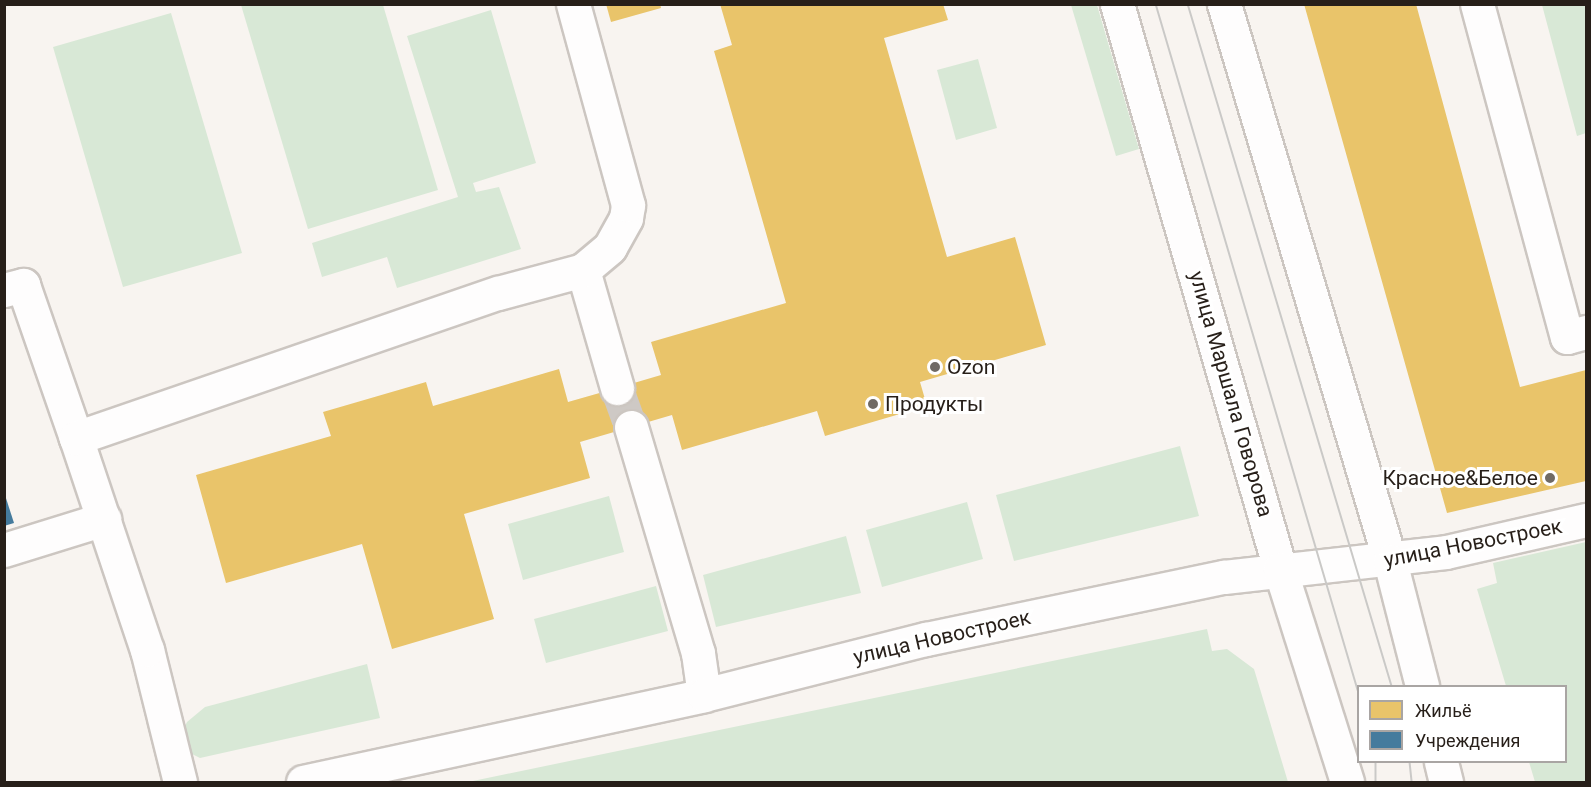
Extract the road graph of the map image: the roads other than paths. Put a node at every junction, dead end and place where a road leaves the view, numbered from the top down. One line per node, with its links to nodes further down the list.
1 (573, 4): 5 (main road)
2 (1117, 4): 15 (main road, улица Маршала Говорова)
3 (1224, 4): 14 (main road)
4 (1477, 4): 7 (main road)
5 (583, 270): 8 (main road); 10 (main road)
6 (4, 290): 10 (main road)
7 (1587, 332)
8 (617, 388)
9 (631, 427): 17 (main road)
10 (76, 438): 11 (main road)
11 (104, 519): 13 (main road); 19 (main road)
12 (1587, 520): 14 (main road, улица Новостроек)
13 (4, 550)
14 (1390, 561): 15 (main road, улица Новостроек); 16 (main road)
15 (1280, 569): 17 (main road, улица Новостроек); 21 (main road, улица Маршала Говорова)
16 (1421, 685)
17 (704, 695): 20 (main road, улица Новостроек)
18 (1441, 763): 22 (main road)
19 (180, 783)
20 (303, 783)
21 (1347, 783)
22 (1446, 783)

